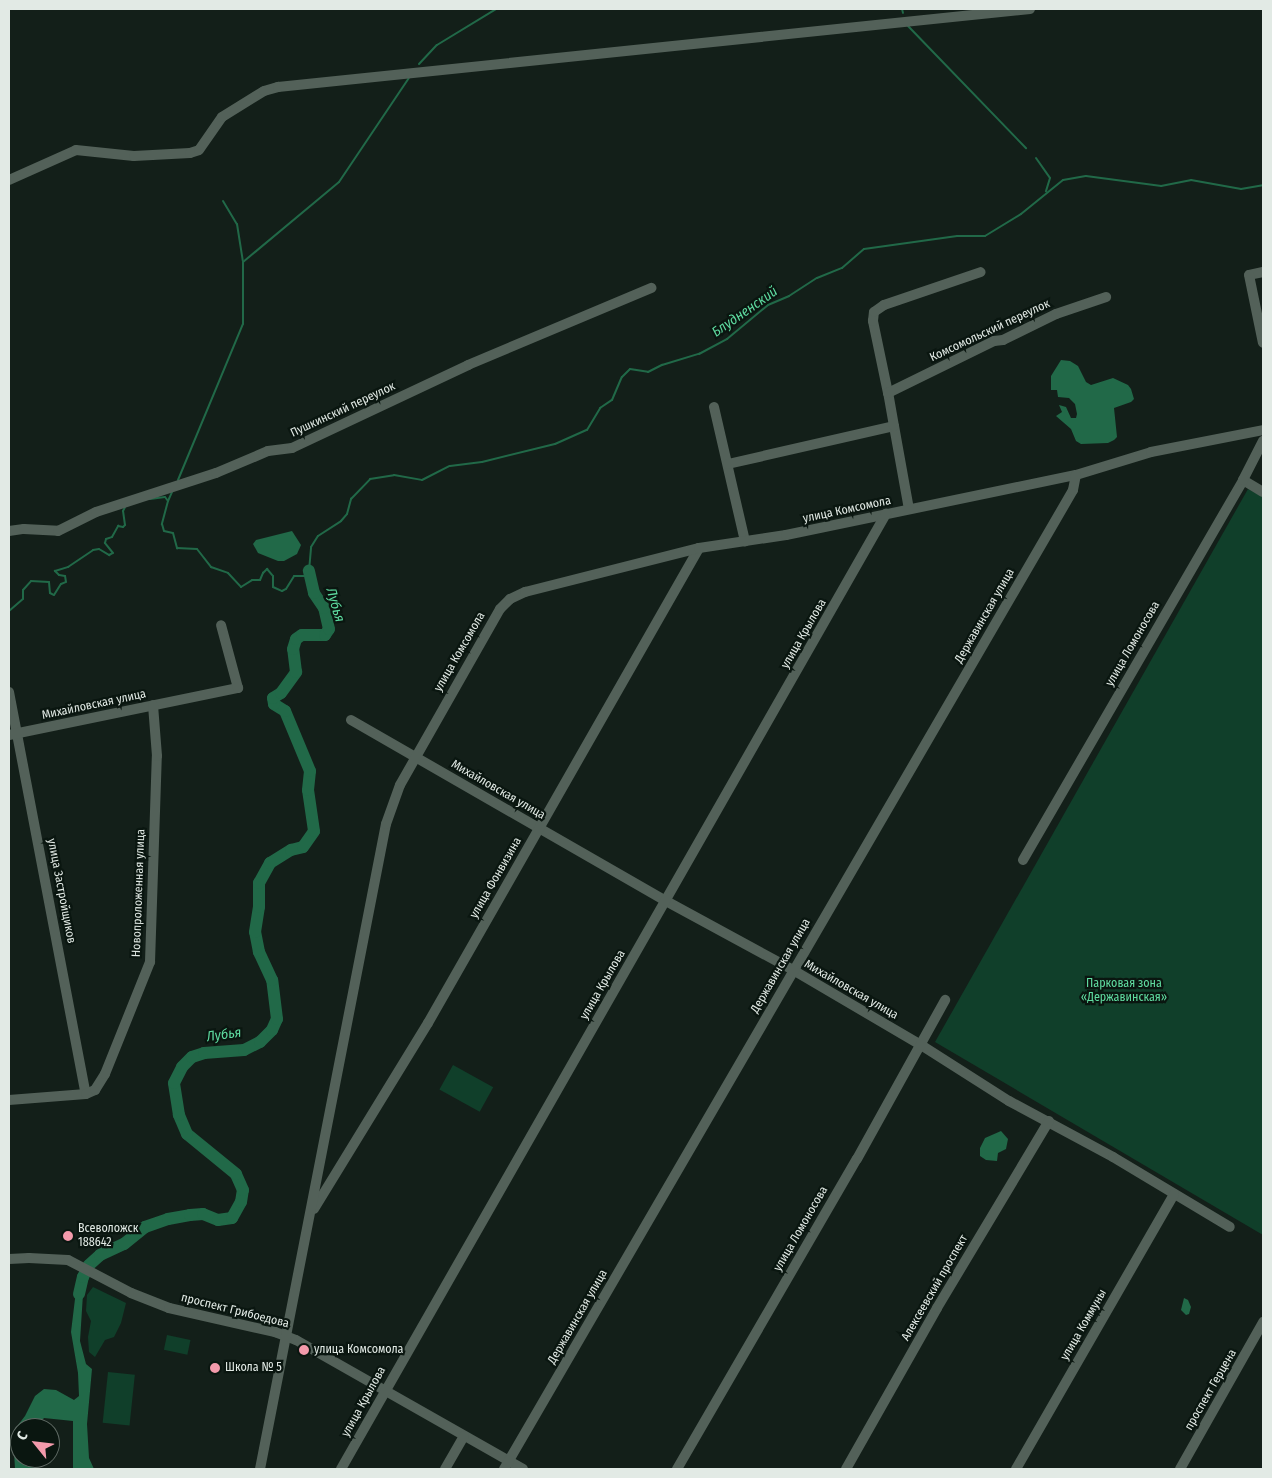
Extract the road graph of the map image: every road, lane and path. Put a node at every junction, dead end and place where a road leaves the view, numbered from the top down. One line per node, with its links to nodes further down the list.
1 (1023, 9): 2 (street)
2 (944, 13): 3 (street)
3 (9, 180)
4 (981, 272): 9 (street)
5 (1263, 272): 8 (street)
6 (651, 288): 20 (street, Пушкинский переулок)
7 (1106, 297): 9 (street, Комсомольский переулок)
8 (1263, 336)
9 (888, 394): 11 (street)
10 (714, 407): 14 (street)
11 (894, 426): 14 (street); 18 (street)
12 (1263, 430): 15 (street, улица Комсомола)
13 (1263, 441): 16 (street, улица Ломоносова)
14 (728, 464): 21 (street)
15 (1076, 475): 18 (street, улица Комсомола); 32 (street, Державинская улица)
16 (1243, 480): 17 (street); 30 (street, улица Ломоносова)
17 (1263, 492)
18 (909, 509): 19 (street, улица Комсомола)
19 (886, 514): 21 (street, улица Комсомола); 31 (street, улица Крылова)
20 (9, 531)
21 (745, 541): 22 (street, улица Комсомола)
22 (699, 548): 28 (street, улица Комсомола); 29 (street, улица Фонвизина)
23 (220, 625): 25 (street, Михайловская улица)
24 (9, 692): 27 (street, улица Застройщиков)
25 (153, 705): 27 (street, Михайловская улица); 35 (street, Новопроложенная улица)
26 (351, 720): 28 (street, Михайловская улица)
27 (13, 734): 35 (street, улица Застройщиков)
28 (415, 758): 29 (street, Михайловская улица); 39 (street, улица Комсомола)
29 (539, 828): 31 (street, Михайловская улица); 39 (street, улица Фонвизина)
30 (1023, 860)
31 (666, 900): 32 (street, Михайловская улица); 44 (street, улица Крылова)
32 (793, 970): 34 (street, Михайловская улица); 46 (street, Державинская улица)
33 (945, 1000): 34 (street, улица Ломоносова)
34 (921, 1045): 37 (street, Михайловская улица); 51 (street, улица Ломоносова)
35 (86, 1094): 36 (street)
36 (9, 1100)
37 (1048, 1121): 38 (street, Михайловская улица); 52 (street, Алексеевский проспект)
38 (1174, 1194): 40 (street, Михайловская улица); 53 (street, улица Коммуны)
39 (310, 1216): 43 (street, улица Комсомола)
40 (1230, 1227)
41 (9, 1259): 43 (street, проспект Грибоедова)
42 (1263, 1322): 54 (street, проспект Герцена)
43 (285, 1335): 44 (street, проспект Грибоедова); 47 (street, улица Комсомола)
44 (384, 1390): 45 (street, проспект Грибоедова); 48 (street, улица Крылова)
45 (464, 1436): 46 (street, проспект Грибоедова); 49 (street)
46 (506, 1465): 50 (street, проспект Грибоедова)
47 (260, 1469)
48 (341, 1469)
49 (445, 1469)
50 (522, 1469)
51 (676, 1469)
52 (846, 1469)
53 (1016, 1469)
54 (1180, 1469)

